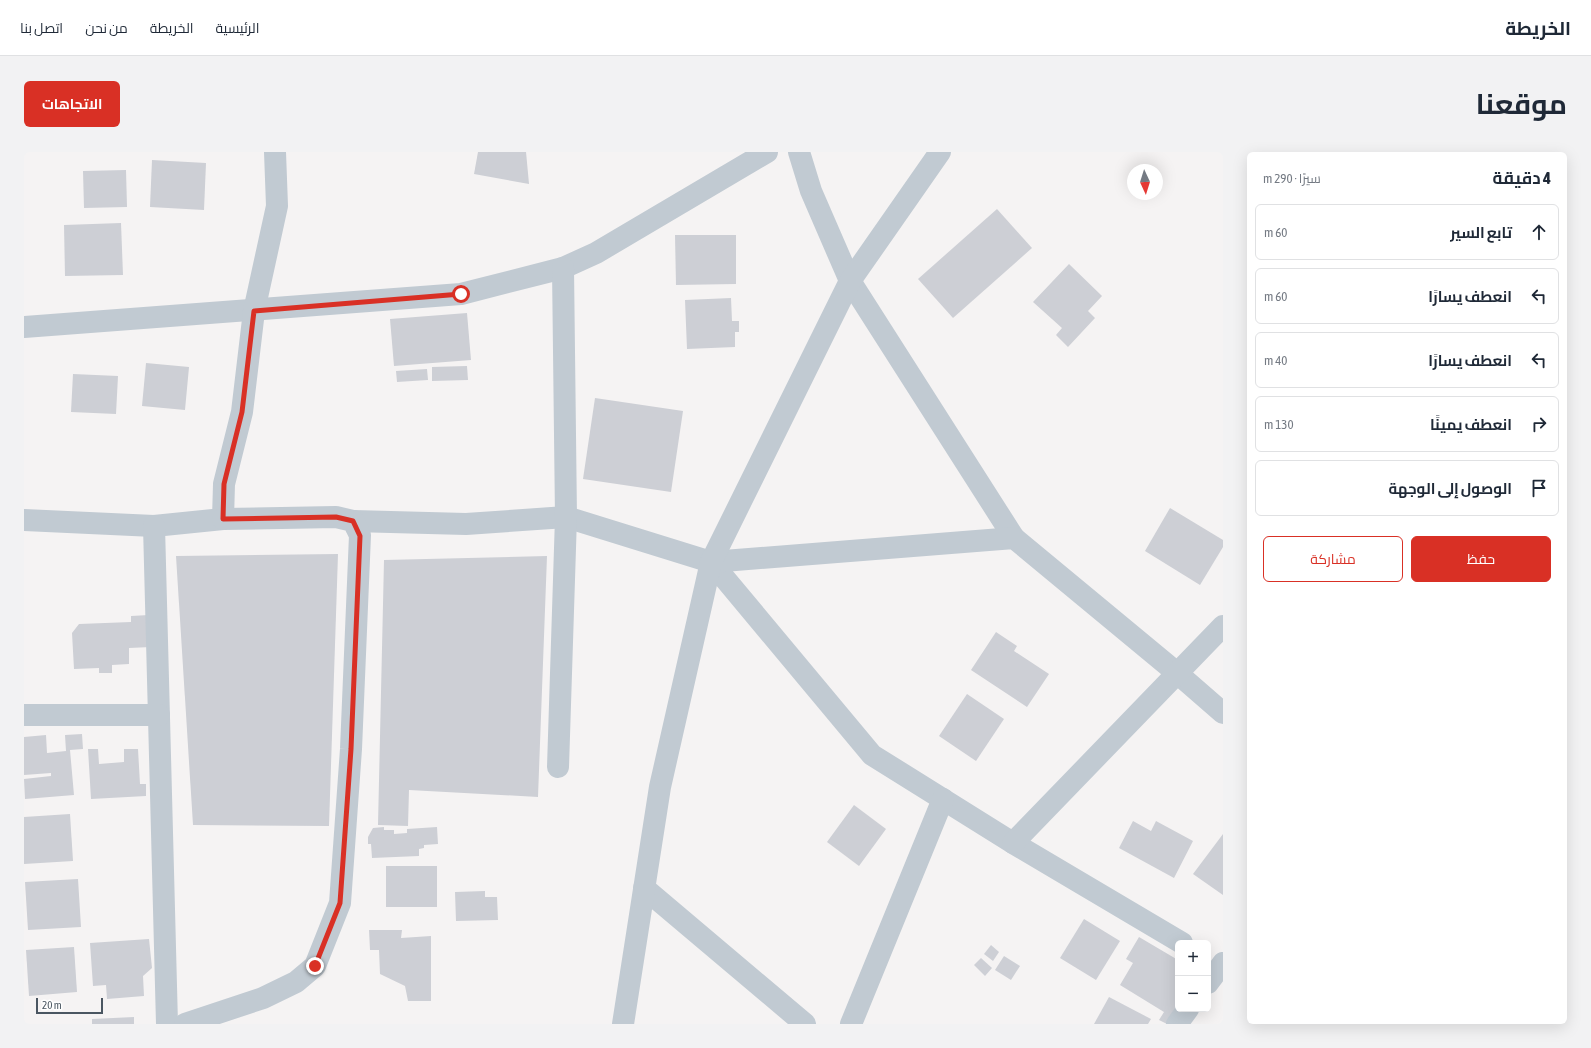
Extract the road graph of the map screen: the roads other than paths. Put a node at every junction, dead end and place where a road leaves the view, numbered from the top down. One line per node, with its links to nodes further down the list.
1 (275, 152): 7 (street)
2 (767, 152): 5 (street)
3 (799, 152): 6 (street)
4 (940, 152): 6 (street)
5 (563, 268): 7 (street); 9 (street)
6 (850, 282): 14 (street); 15 (street)
7 (254, 311): 8 (street); 10 (street)
8 (24, 327)
9 (566, 517): 12 (street); 15 (street); 21 (street)
10 (223, 519): 12 (street); 13 (street)
11 (24, 520): 13 (street)
12 (353, 521): 30 (street)
13 (154, 526): 20 (street)
14 (1014, 538): 15 (street); 17 (street)
15 (711, 562): 22 (street); 24 (street)
16 (1223, 626): 17 (street)
17 (1177, 673): 18 (street); 23 (street)
18 (1223, 713)
19 (24, 715): 20 (street)
20 (159, 715): 29 (street)
21 (558, 767)
22 (943, 799): 23 (street); 33 (street)
23 (1012, 843): 25 (street)
24 (644, 888): 31 (street); 32 (street)
25 (1177, 940)
26 (1217, 962): 27 (street)
27 (1211, 976)
28 (1186, 1012): 34 (street)
29 (167, 1024)
30 (185, 1024)
31 (623, 1024)
32 (804, 1024)
33 (851, 1024)
34 (1177, 1024)

